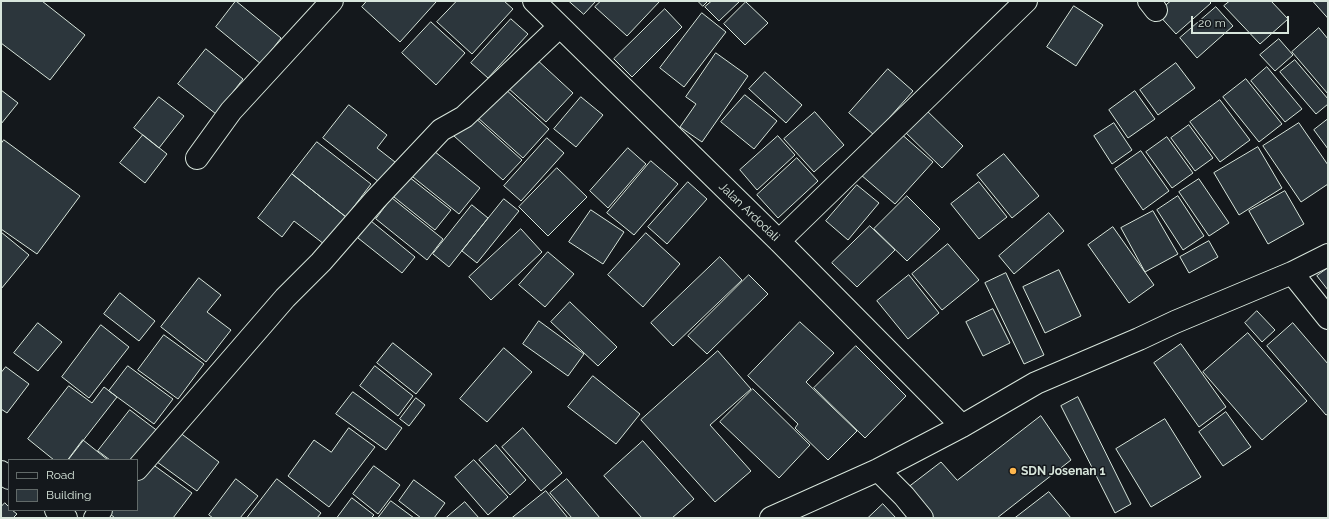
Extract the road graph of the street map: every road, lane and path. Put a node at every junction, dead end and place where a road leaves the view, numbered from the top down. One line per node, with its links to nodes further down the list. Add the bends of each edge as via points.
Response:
1 (332, 1): 5 (street, via 231,111)
2 (534, 1): 4 (street, Jalan Ardodali)
3 (1026, 1): 6 (street)
4 (559, 27): 6 (street, Jalan Ardodali); 11 (street, via 464,117 441,130 375,200 322,262 285,298)
5 (197, 158)
6 (778, 241): 10 (street, Jalan Ardodali)
7 (1328, 255): 8 (street)
8 (1292, 273): 9 (street); 10 (street, via 1036,382)
9 (1328, 318)
10 (962, 426): 12 (street)
11 (138, 468)
12 (878, 470): 15 (street); 16 (street)
13 (57, 511): 14 (street)
14 (66, 518)
15 (770, 518)
16 (922, 518)

